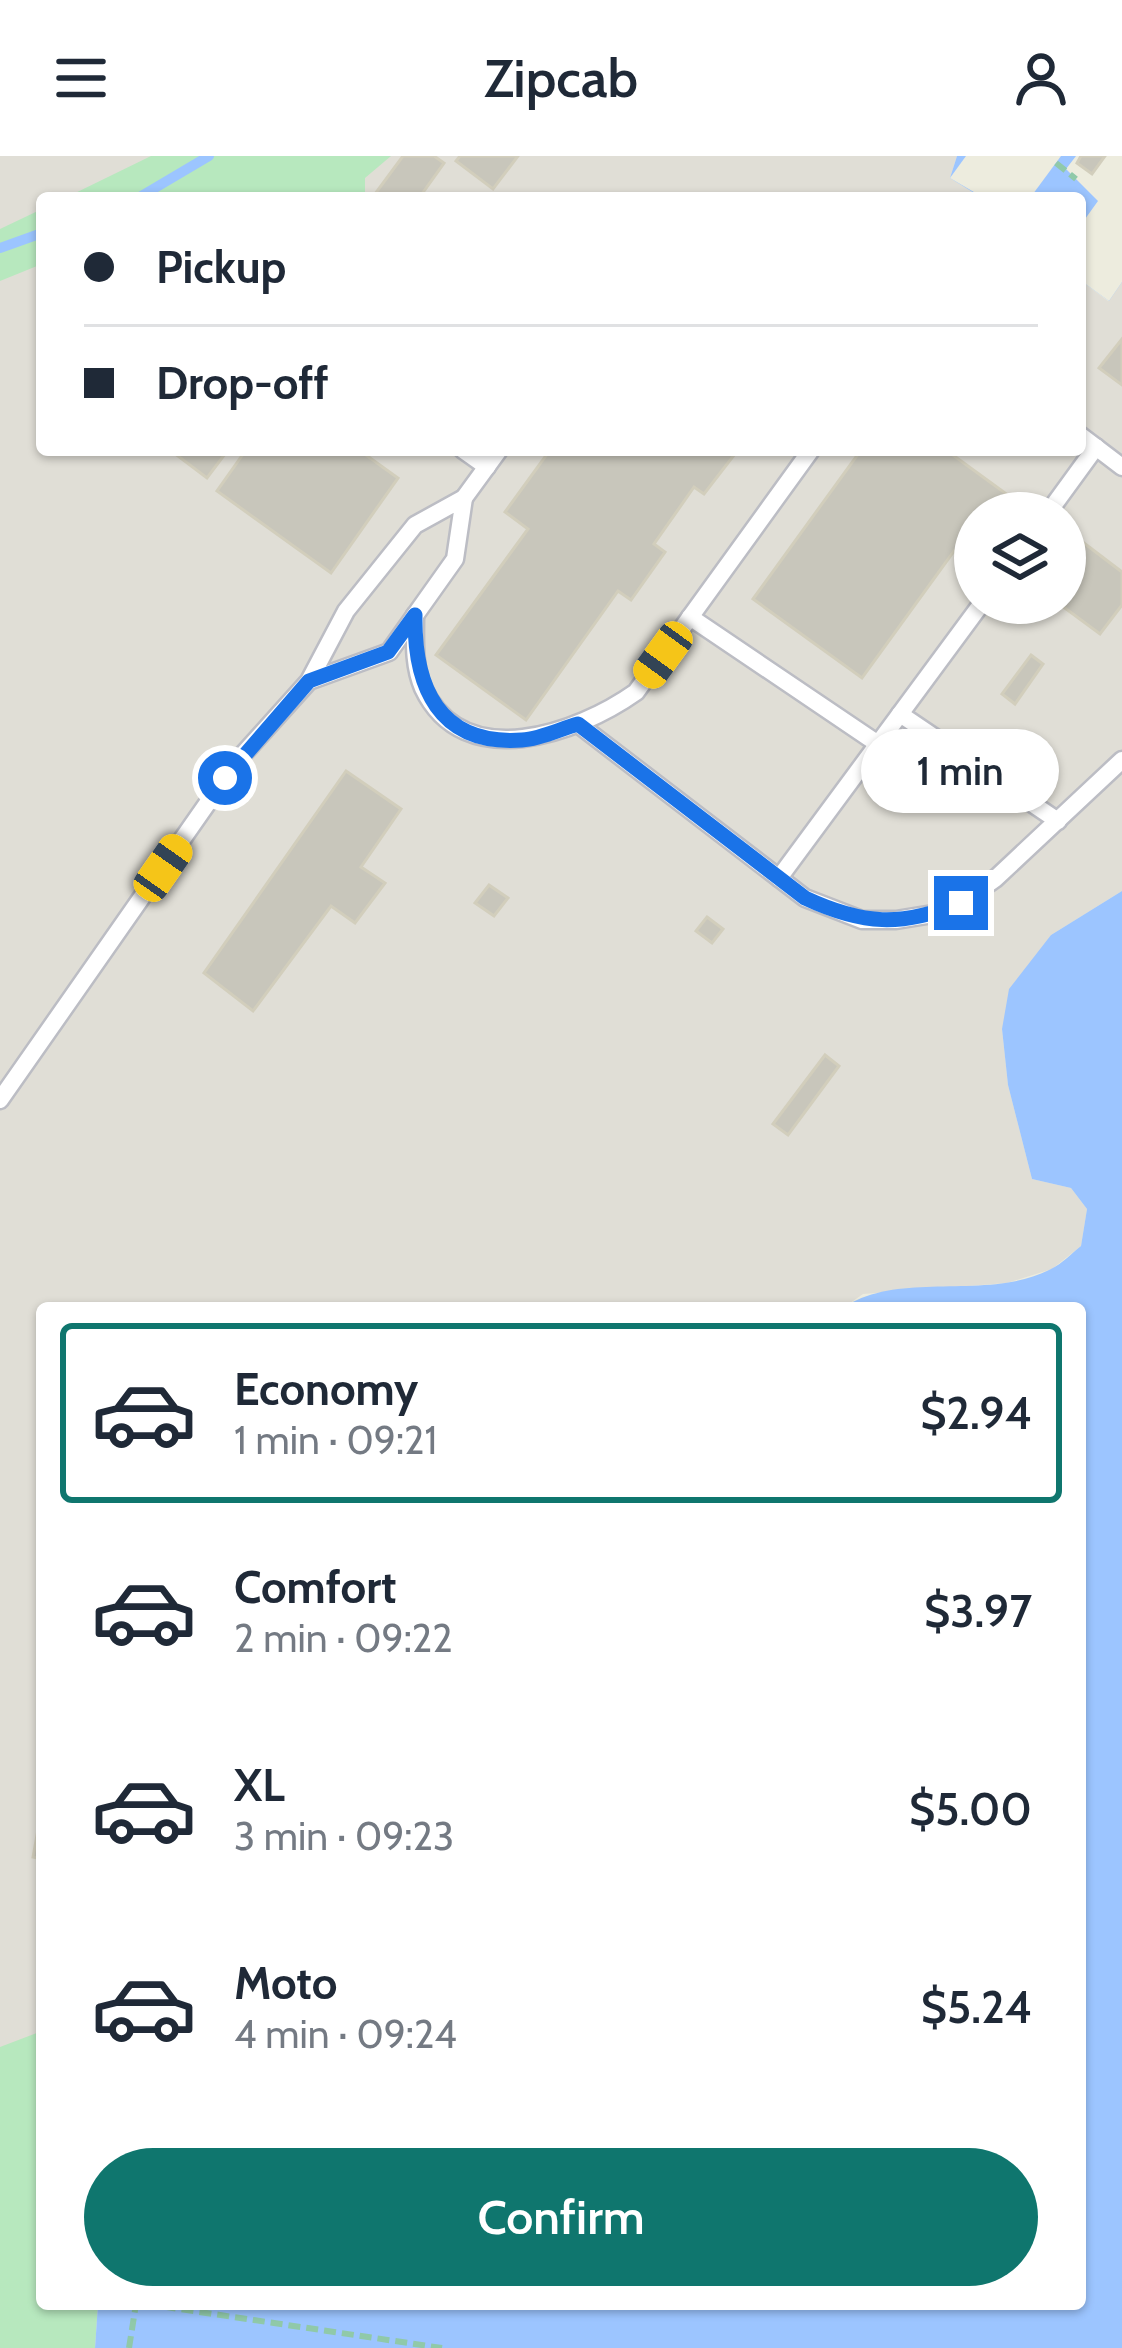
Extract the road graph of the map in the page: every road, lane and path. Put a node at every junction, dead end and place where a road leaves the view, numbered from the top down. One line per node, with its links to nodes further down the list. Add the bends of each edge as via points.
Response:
1 (1056, 163): 2 (path)
2 (1076, 179)
3 (1086, 440): 4 (lane)
4 (1096, 447): 9 (lane); 10 (lane)
5 (472, 456): 8 (lane)
6 (494, 456): 8 (lane)
7 (807, 456): 13 (lane)
8 (487, 466): 11 (lane)
9 (1122, 466)
10 (1063, 492)
11 (464, 498): 12 (lane, via 455,559); 15 (lane, via 415,524 346,610)
12 (415, 615): 15 (lane, via 388,652); 17 (lane, via 424,689 462,729 526,740)
13 (691, 617): 17 (lane, via 636,692); 18 (lane)
14 (966, 624): 16 (lane)
15 (309, 681): 22 (lane, via 237,761)
16 (900, 714): 18 (lane); 20 (lane)
17 (578, 724): 21 (lane)
18 (878, 745): 21 (lane)
19 (1122, 760): 20 (lane)
20 (1058, 820): 21 (lane, via 995,879 934,914 862,920 805,898)
21 (779, 878)
22 (0, 1100)
23 (135, 2310): 25 (path)
24 (186, 2310): 26 (path)
25 (129, 2348)
26 (442, 2348)

